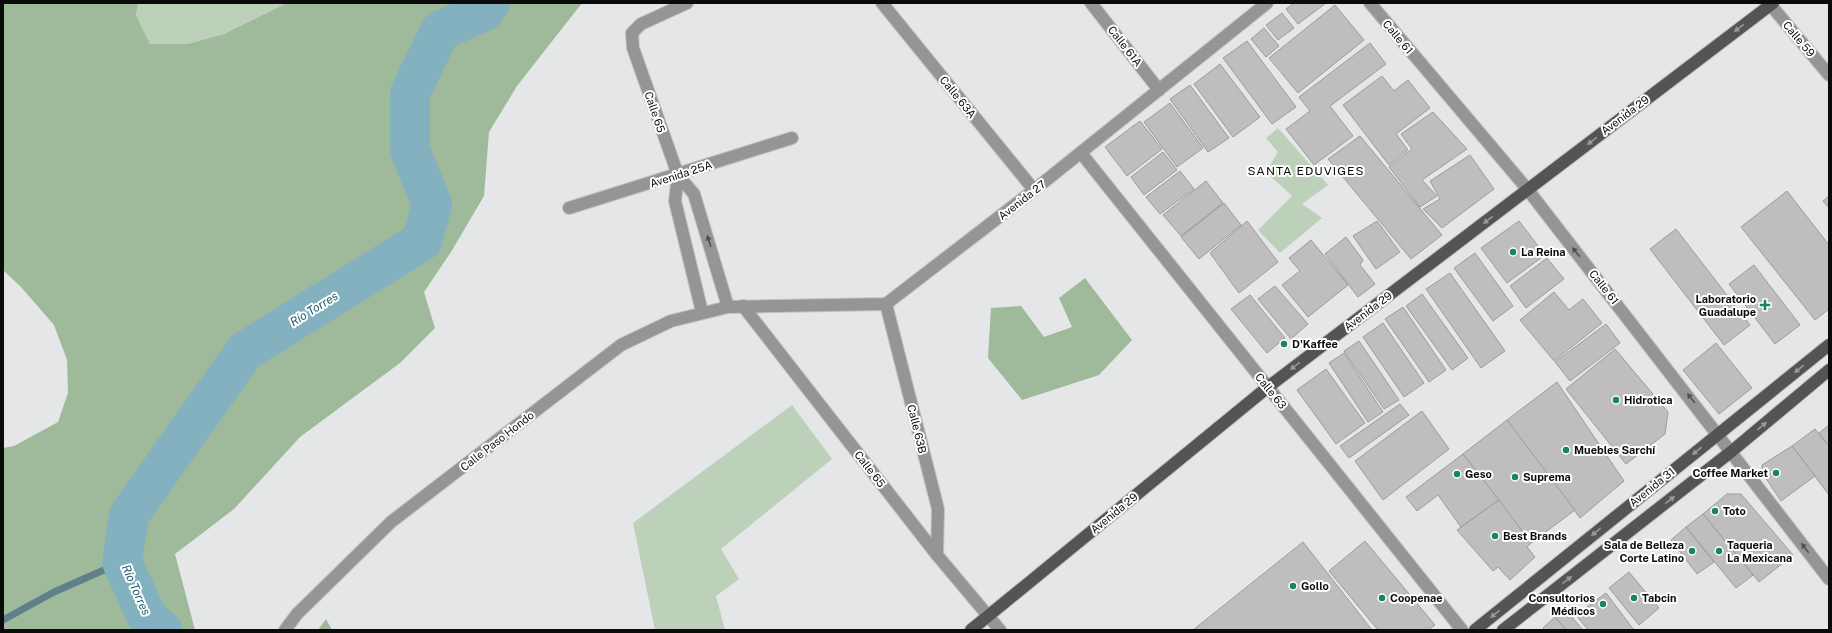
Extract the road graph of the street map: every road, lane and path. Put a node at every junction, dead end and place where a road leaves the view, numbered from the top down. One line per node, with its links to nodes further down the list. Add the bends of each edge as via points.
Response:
1 (687, 3): 11 (street, Calle 65, via 641,24 632,32 633,48)
2 (882, 3): 12 (street, Calle 63A)
3 (1091, 3): 8 (street, Calle 61A)
4 (1267, 3): 8 (street, Avenida 27)
5 (1370, 3): 13 (street, Calle 61)
6 (1771, 4): 7 (street, Calle 59); 13 (main road, Avenida 29, one-way to 13)
7 (1829, 75)
8 (1158, 90): 10 (street, Avenida 27)
9 (792, 138): 11 (street, Avenida 25A)
10 (1081, 152): 12 (street, Avenida 27); 21 (street, Calle 63)
11 (678, 175): 14 (street, Avenida 25A); 17 (street, Calle 65, one-way to 11, via 694,194); 18 (street, Calle 65, via 676,201)
12 (1034, 190): 15 (street, Avenida 27)
13 (1528, 190): 21 (main road, Avenida 29, one-way to 21); 22 (street, Calle 61, one-way to 13)
14 (569, 208)
15 (886, 304): 16 (street); 24 (street, Calle 63B, via 938,509)
16 (743, 306): 17 (street, Calle Paso Hondo); 24 (street, Calle 65)
17 (728, 307): 18 (street, Calle Paso Hondo)
18 (702, 312): 27 (street, Calle Paso Hondo, via 670,321 609,355 391,522 297,614)
19 (1829, 345): 22 (main road, Avenida 31, one-way to 22)
20 (1829, 370): 23 (main road, Avenida 31, one-way to 20)
21 (1268, 387): 26 (main road, Avenida 29); 30 (street, Calle 63)
22 (1718, 433): 23 (street, Calle 61); 31 (main road, Avenida 31, one-way to 31)
23 (1732, 451): 25 (street, Calle 61, one-way to 23); 32 (main road, Avenida 31, one-way to 23)
24 (937, 555): 26 (street, Calle 65)
25 (1829, 578)
26 (988, 616): 28 (main road, Avenida 29); 29 (street, Calle 65)
27 (285, 630)
28 (971, 630)
29 (1000, 630)
30 (1462, 630)
31 (1475, 630)
32 (1503, 630)

